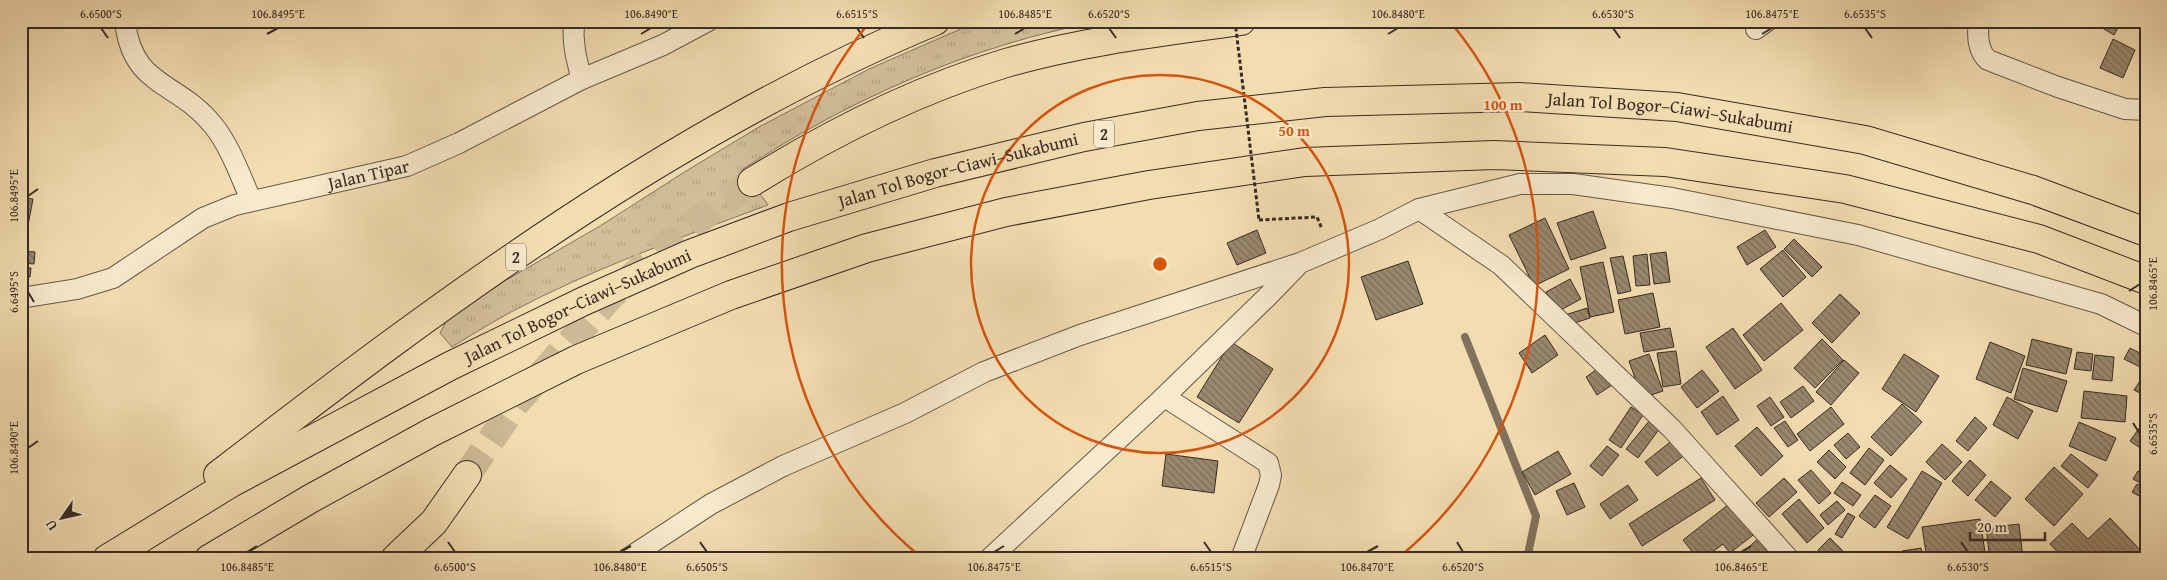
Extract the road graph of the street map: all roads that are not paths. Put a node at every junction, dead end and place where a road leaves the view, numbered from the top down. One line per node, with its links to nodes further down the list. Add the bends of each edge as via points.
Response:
1 (125, 21): 10 (street, via 126,35 136,62 144,72 186,100 212,124 223,139)
2 (574, 21): 7 (street, via 574,53)
3 (708, 21): 7 (street, Jalan Tipar, via 663,45)
4 (935, 21): 19 (highway, 2, via 805,80 596,203 424,320)
5 (1241, 21): 9 (highway, via 1132,36 1055,51 944,84 861,121)
6 (1979, 21): 8 (street, via 1980,46 1988,60 2125,109)
7 (582, 80): 10 (street, Jalan Tipar, via 407,166)
8 (2146, 110)
9 (752, 182)
10 (251, 200): 15 (street, Jalan Tipar, via 203,218 112,278 77,289)
11 (1419, 209): 13 (street); 16 (street, via 1490,190 1546,182 1672,198 1858,235 2101,304); 26 (street, via 1508,272 1672,429)
12 (2146, 232): 19 (highway, Jalan Tol Bogor–Ciawi–Sukabumi / 2, via 2032,190 1865,140 1677,107 1510,97 1325,102 1198,116 1084,138 935,173 789,217 690,254 450,366 231,483)
13 (1300, 263): 17 (street); 23 (street, via 1080,335 984,372 905,412 783,466 711,504)
14 (2146, 280): 21 (highway, via 2038,239 1845,189 1665,162 1494,155 1315,162 1149,184 1006,212 867,248 730,295 576,360 440,428)
15 (21, 298)
16 (2146, 326)
17 (1163, 398): 24 (street); 25 (street, via 1268,463 1269,485)
18 (467, 475): 22 (highway, via 434,522)
19 (130, 543): 20 (highway, 2)
20 (107, 559)
21 (209, 559)
22 (395, 559)
23 (627, 559)
24 (989, 559)
25 (1241, 559)
26 (1789, 559)

